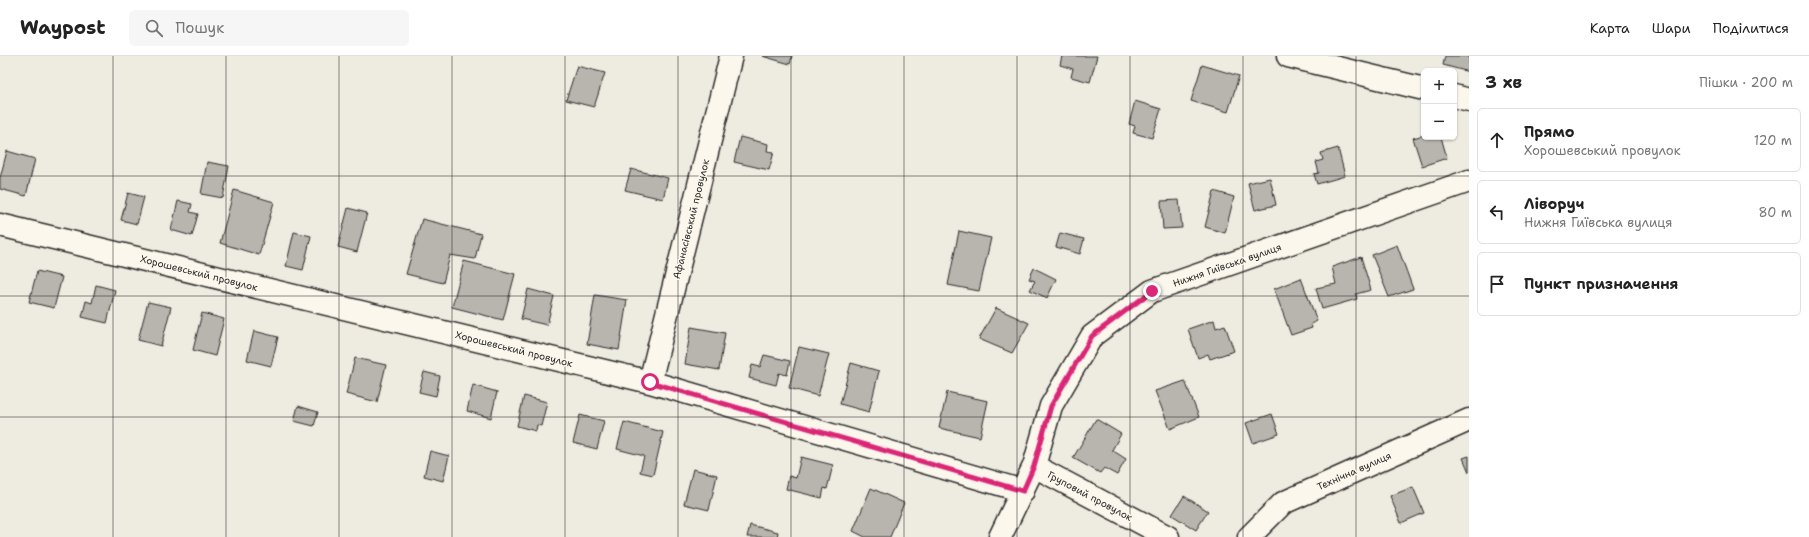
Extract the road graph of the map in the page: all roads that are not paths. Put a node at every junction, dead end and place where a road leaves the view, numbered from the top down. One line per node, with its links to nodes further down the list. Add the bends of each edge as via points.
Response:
1 (731, 56): 8 (street, Афанасівський провулок)
2 (1288, 56): 3 (street)
3 (1421, 88)
4 (1457, 97): 5 (street)
5 (1469, 100)
6 (1469, 181): 10 (street, Нижня Гиївська вулиця, via 1152,291 1092,336 1051,406)
7 (0, 225): 8 (street, Хорошевський провулок)
8 (650, 382): 11 (street, Хорошевський провулок)
9 (1469, 420): 14 (street, Технічна вулиця, via 1284,503)
10 (1034, 466): 11 (street, Нижня Гиївська вулиця); 13 (street, Груповий провулок)
11 (1023, 491): 12 (street, Нижня Гиївська вулиця)
12 (1000, 537)
13 (1168, 537)
14 (1249, 537)

